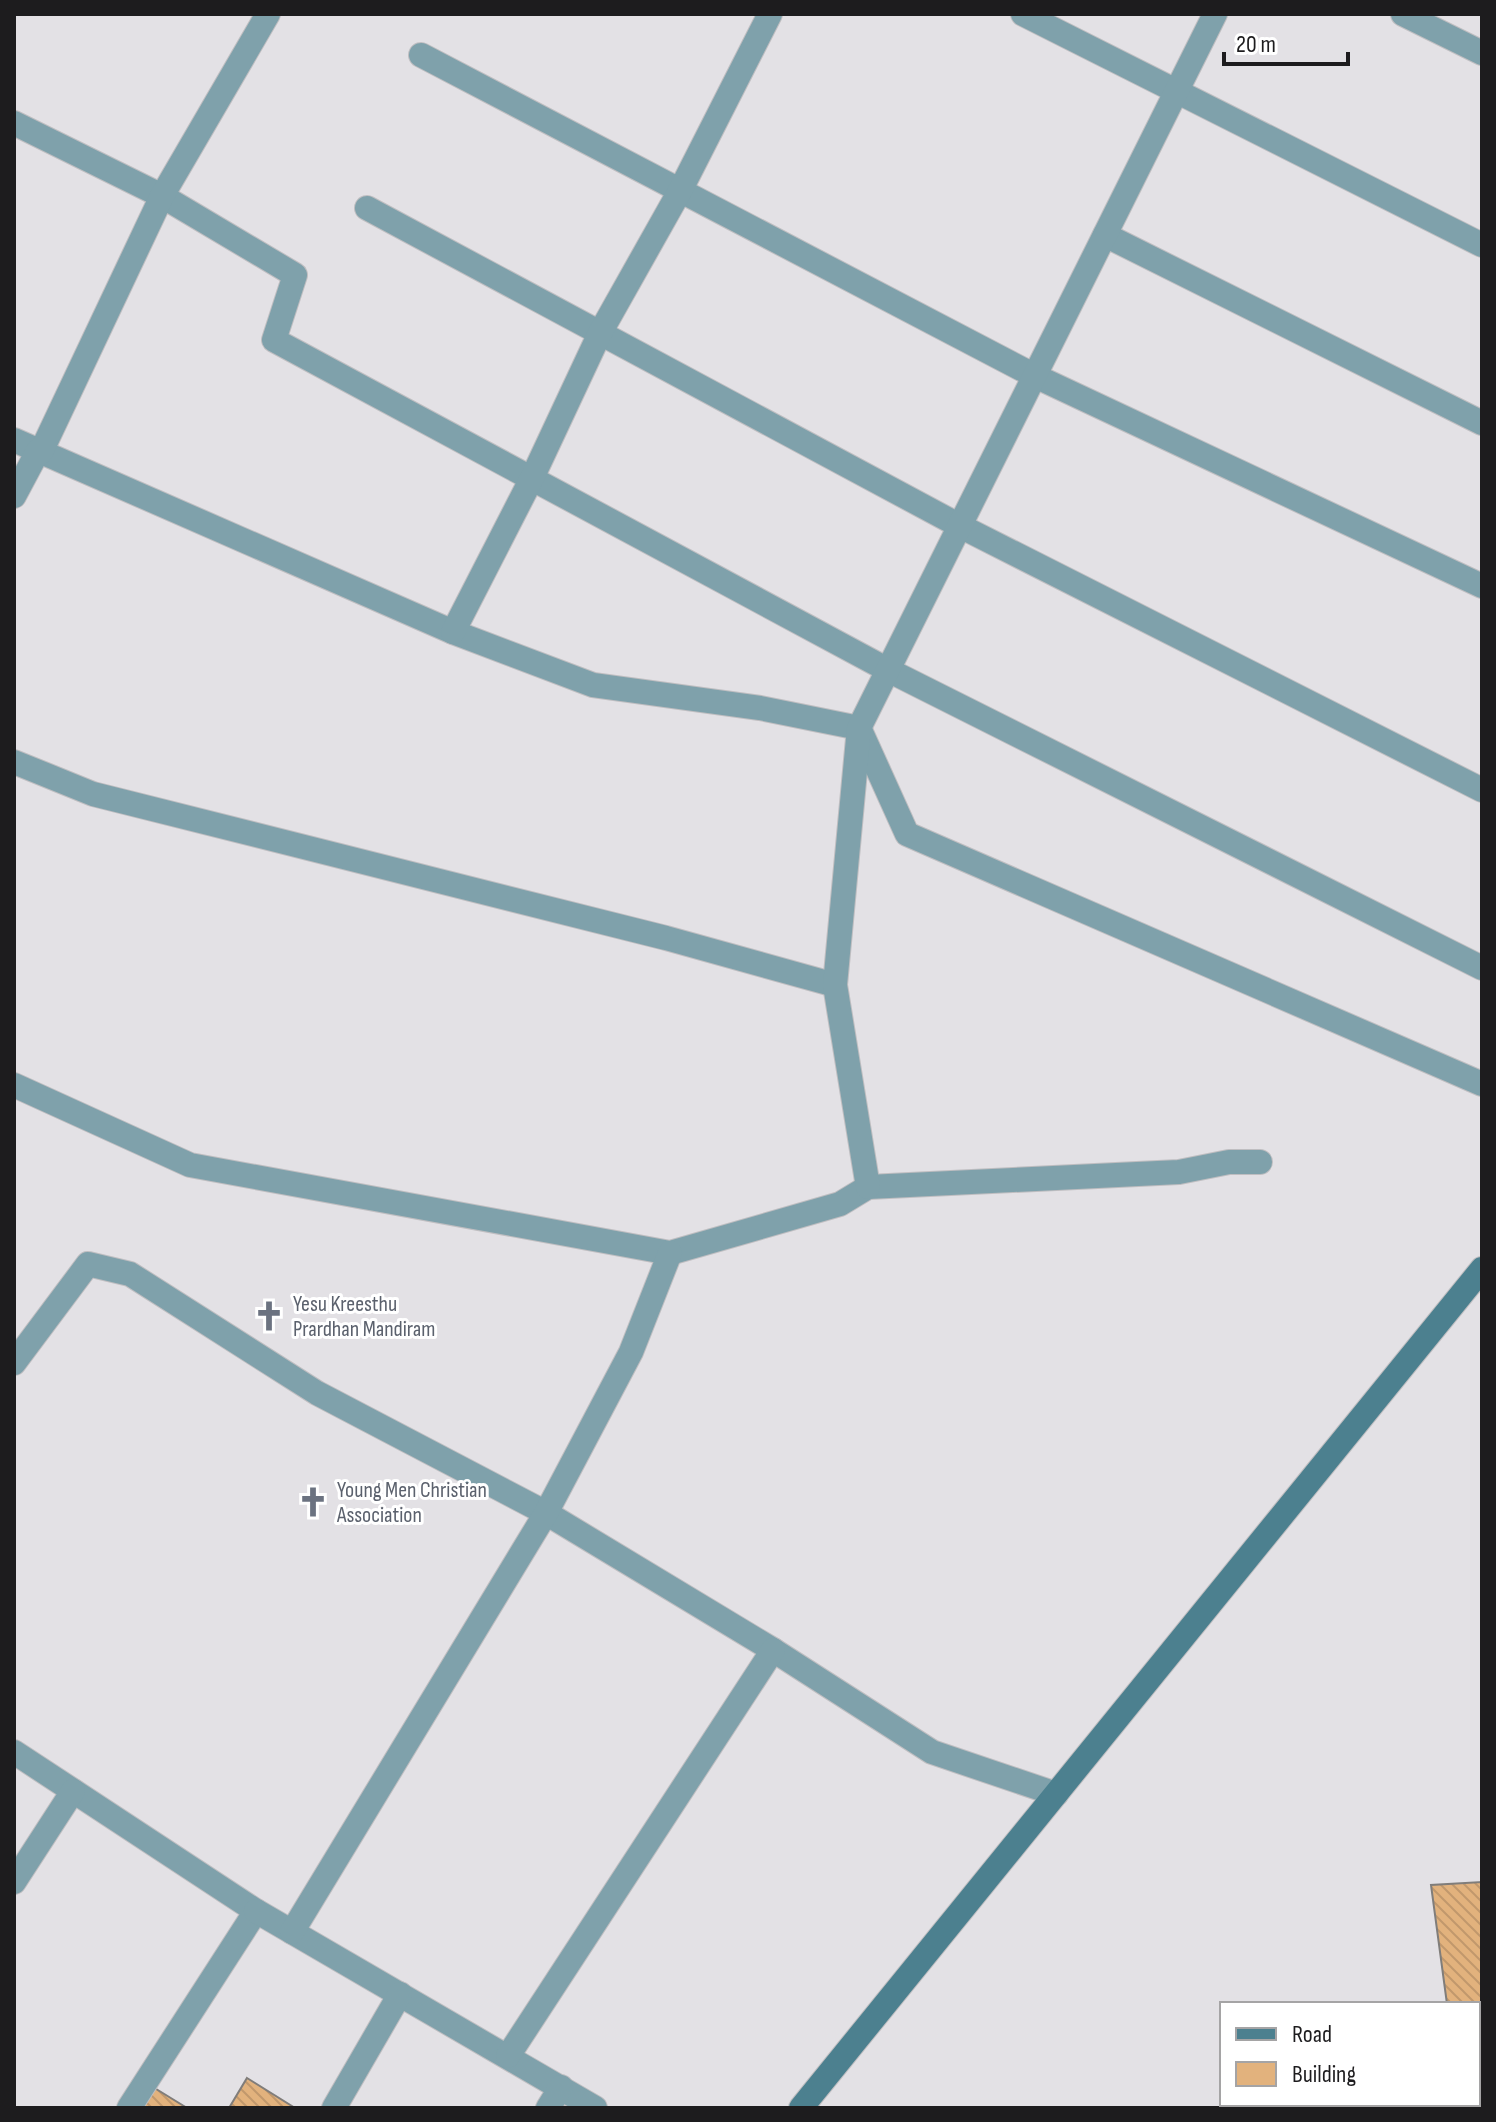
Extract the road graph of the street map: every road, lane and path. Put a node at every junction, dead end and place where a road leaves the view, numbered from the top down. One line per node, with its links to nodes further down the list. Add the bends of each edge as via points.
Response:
1 (268, 14): 12 (street)
2 (770, 14): 11 (street)
3 (1023, 14): 9 (street)
4 (1215, 14): 9 (street)
5 (1403, 14): 6 (street)
6 (1434, 21): 7 (street)
7 (1482, 53)
8 (421, 55): 11 (street)
9 (1176, 92): 14 (street); 15 (street)
10 (14, 123): 12 (street)
11 (677, 190): 16 (street); 17 (street)
12 (162, 196): 20 (street); 21 (street, via 295,275 274,340)
13 (367, 208): 16 (street)
14 (1105, 235): 17 (street); 18 (street)
15 (1482, 245)
16 (600, 333): 21 (street); 23 (street)
17 (1035, 376): 23 (street); 24 (street)
18 (1482, 423)
19 (14, 440): 20 (street)
20 (38, 451): 22 (street); 25 (street)
21 (529, 477): 25 (street); 26 (street)
22 (14, 496)
23 (960, 526): 26 (street); 29 (street)
24 (1482, 586)
25 (453, 632): 27 (street, via 593,685)
26 (888, 670): 27 (street); 30 (street)
27 (859, 728): 31 (street); 32 (street, via 907,834)
28 (14, 762): 31 (street, via 93,794)
29 (1482, 790)
30 (1482, 968)
31 (835, 985): 35 (street)
32 (1482, 1084)
33 (14, 1085): 36 (street, via 190,1165)
34 (1260, 1162): 35 (street, via 1179,1172)
35 (868, 1187): 36 (street, via 840,1204)
36 (670, 1253): 39 (street, via 631,1352)
37 (1482, 1269): 43 (street)
38 (14, 1363): 39 (street, via 88,1264 130,1274 317,1393)
39 (546, 1513): 40 (street); 46 (street)
40 (773, 1650): 43 (street, via 932,1752); 48 (street)
41 (14, 1752): 42 (street)
42 (73, 1791): 44 (street); 45 (street)
43 (1056, 1794): 54 (street)
44 (14, 1882)
45 (256, 1911): 46 (street); 50 (street)
46 (292, 1932): 47 (street)
47 (400, 1994): 48 (street); 51 (street)
48 (508, 2056): 49 (street)
49 (561, 2087): 52 (street); 53 (street)
50 (129, 2108)
51 (334, 2108)
52 (548, 2108)
53 (595, 2108)
54 (801, 2108)

